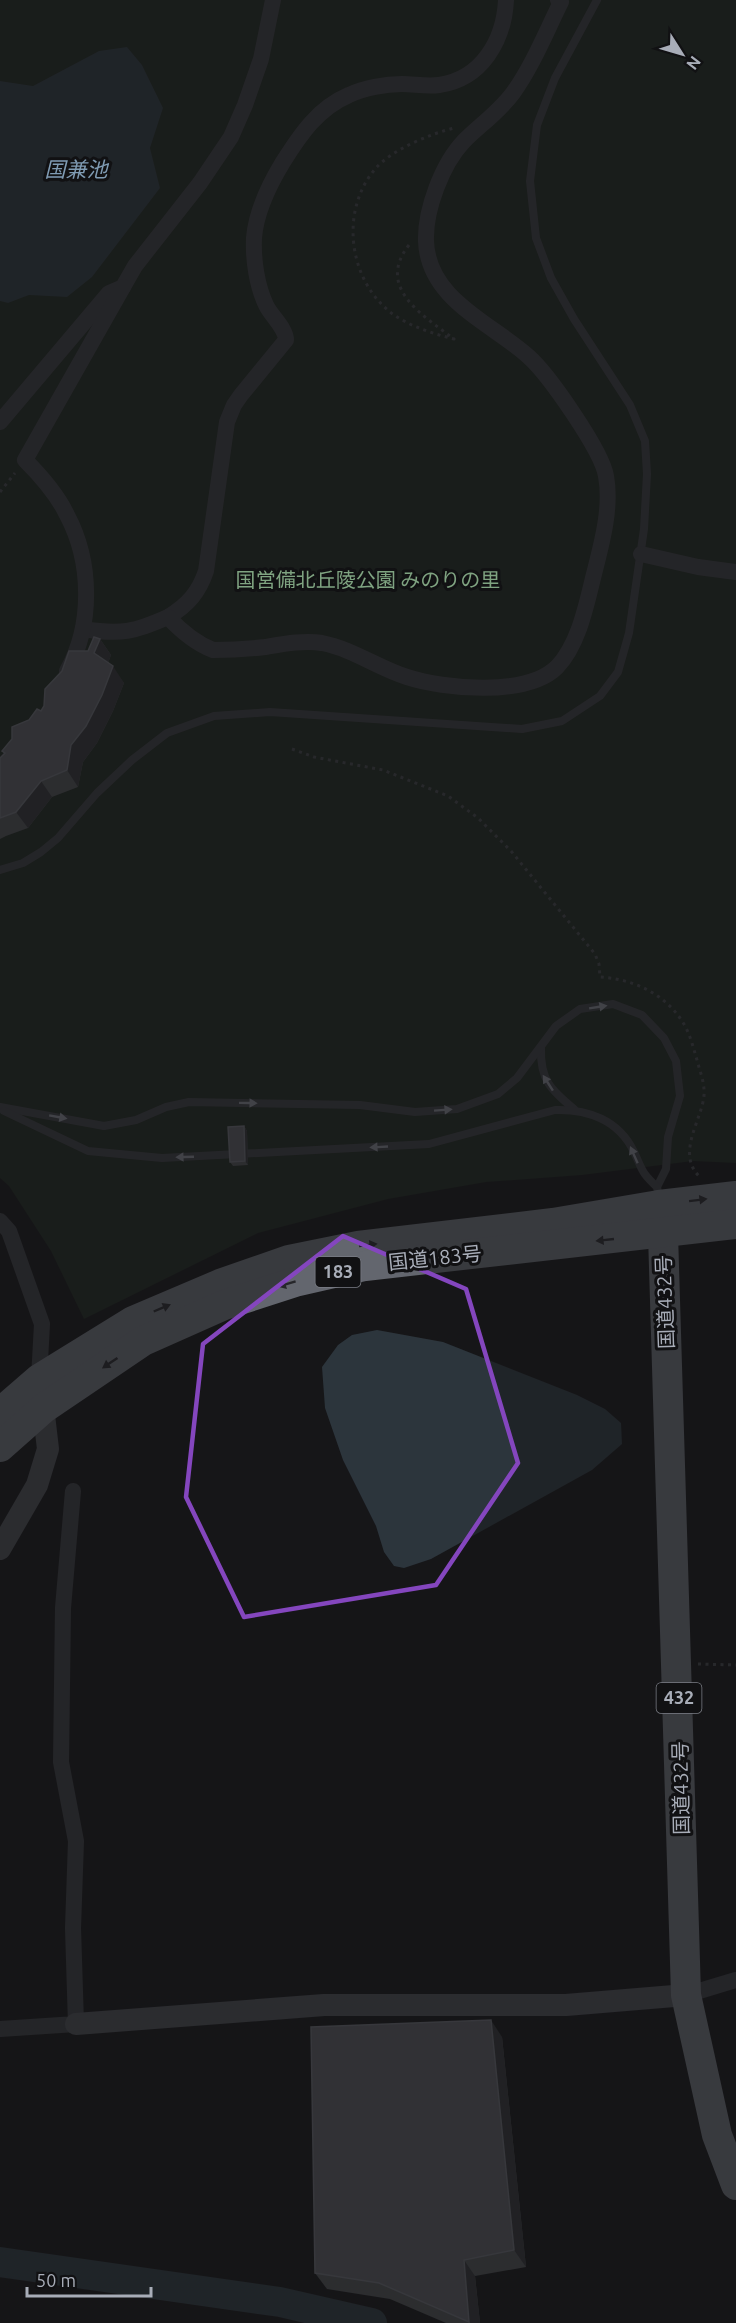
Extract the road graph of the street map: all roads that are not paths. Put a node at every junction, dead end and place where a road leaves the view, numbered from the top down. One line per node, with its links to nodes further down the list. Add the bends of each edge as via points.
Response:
1 (273, 0): 5 (street, via 261,60 231,137)
2 (506, 0): 9 (street, via 500,36 479,67 447,83 383,86 351,93 336,101 313,119 274,178 255,229 255,261 261,292 286,340 234,405 225,435 207,571 192,598)
3 (558, 0): 9 (street, via 561,2 519,84 500,109 462,143 444,169 427,234 430,265 441,284 464,309 527,355 546,374 604,465 608,489 604,528 584,611 566,655 545,677 526,683 486,688 430,683 405,677 319,642 213,650 202,646)
4 (597, 0): 7 (lane, via 555,78 537,125 530,181 536,237 550,278 630,405 645,441)
5 (123, 287): 6 (street, via 110,293); 10 (street, via 25,459 68,515 78,542 86,586)
6 (0, 422)
7 (641, 554): 8 (street); 12 (lane, via 629,633 618,672 600,696 562,721 522,729 270,712 214,716 167,733 114,776 41,852)
8 (736, 572)
9 (168, 617): 10 (street, via 122,633)
10 (83, 629): 11 (street, via 71,664)
11 (58, 686)
12 (0, 870)
13 (541, 1047): 14 (lane, one-way to 13, via 104,1126 189,1102 360,1105 415,1112 457,1109 498,1094 517,1078); 15 (lane, one-way to 13, via 544,1078); 16 (lane, one-way to 16, via 556,1026 580,1009 613,1004 642,1016 664,1038 676,1061 680,1096)
14 (0, 1108): 15 (lane, one-way to 14, via 555,1110 429,1144 162,1158 88,1151)
15 (574, 1109): 16 (lane, one-way to 15, via 641,1172 626,1139 606,1119)
16 (658, 1196): 17 (highway, 国道183号 / 183, one-way to 17); 20 (highway, 国道432号 / 432); 21 (highway, 国道183号 / 183, one-way to 16, via 133,1320 289,1260 358,1246 553,1223)
17 (736, 1196)
18 (0, 1221): 21 (street, via 9,1232 42,1324)
19 (736, 1224): 20 (highway, 国道183号 / 183)
20 (663, 1234): 22 (highway, 国道183号 / 183, one-way to 22, via 365,1266 295,1282 224,1305 143,1341); 28 (highway, 国道432号 / 432)
21 (39, 1378): 22 (street); 23 (highway, 国道183号 / 183)
22 (44, 1408): 24 (highway, 国道183号 / 183); 26 (street, via 48,1449 37,1485)
23 (0, 1413)
24 (0, 1447)
25 (73, 1491): 29 (street, via 63,1608 62,1762 76,1841)
26 (0, 1549)
27 (736, 1980): 28 (street)
28 (686, 1995): 29 (street, via 566,2005 324,2005); 31 (highway, 国道432号 / 432, via 717,2134)
29 (76, 2024): 30 (street)
30 (0, 2029)
31 (736, 2185)

